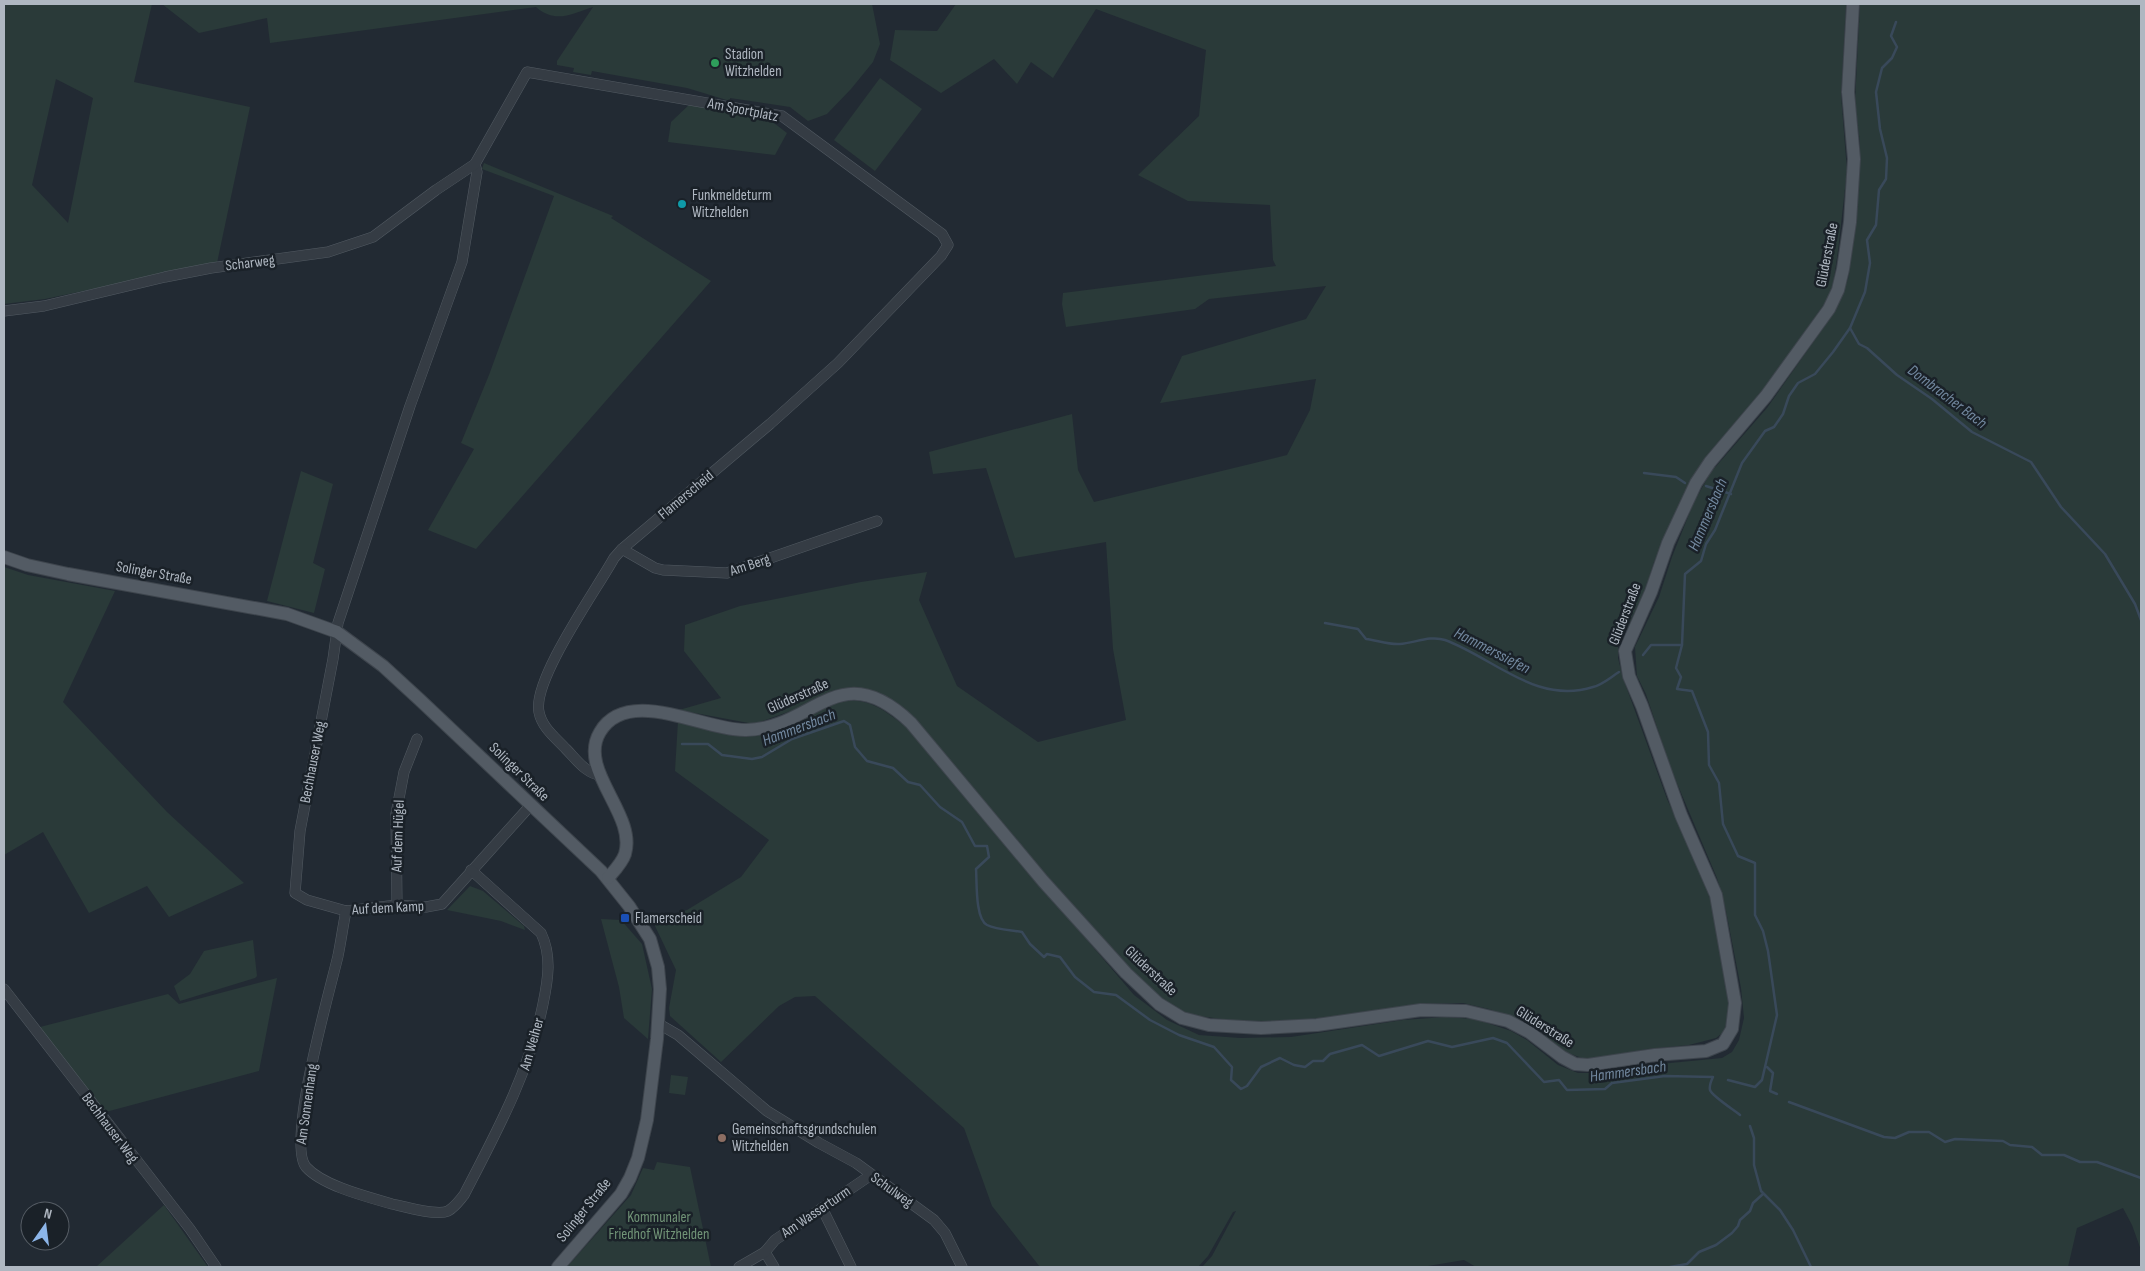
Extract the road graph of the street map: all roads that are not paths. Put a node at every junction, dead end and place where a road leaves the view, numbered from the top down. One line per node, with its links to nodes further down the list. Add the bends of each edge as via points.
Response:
1 (1852, 4): 11 (main road, Glüderstraße, via 1848,92 1854,160 1850,222 1838,290 1766,396 1696,483 1625,651 1629,676 1681,814 1709,876 1719,909 1735,1003 1732,1029 1718,1047 1588,1066 1562,1057 1508,1021 1466,1011 1421,1010 1317,1025 1261,1028 1209,1025 1182,1018 1159,1004 1126,973 911,723 889,705 861,694 836,696 775,725 752,730 731,729 662,712 626,713 605,725 597,739 595,754)
2 (528, 72): 3 (street, Scharweg); 4 (street, Am Sportplatz, via 782,116 942,234)
3 (475, 164): 5 (street, Scharweg, via 373,237 352,245 289,259 211,268 44,306); 9 (street, Scharweg, via 477,172 462,262 410,406 338,623)
4 (948, 245): 7 (street, Flamerscheid, via 942,256 838,363)
5 (4, 311)
6 (878, 521): 7 (street, Am Berg, via 720,574 655,568)
7 (622, 549): 11 (street, Flamerscheid, via 586,603 552,665 538,704 542,722 548,731 591,774)
8 (4, 557): 9 (main road, Solinger Straße, via 68,574 287,614)
9 (338, 632): 12 (main road, Solinger Straße, via 383,666); 15 (street, Bechhauser Weg, via 300,831)
10 (417, 739): 16 (street, Auf dem Hügel, via 403,778 396,814)
11 (602, 776): 14 (main road, Glüderstraße, via 624,828 626,844 624,855)
12 (530, 806): 13 (street, Auf dem Kamp); 14 (main road, Solinger Straße)
13 (470, 870): 16 (street, Auf dem Kamp, via 442,904); 22 (street, Am Weiher, via 541,933 549,957 548,983 536,1038 504,1119 456,1206 446,1212)
14 (608, 878): 19 (main road, Solinger Straße, via 635,913 655,953 660,989)
15 (295, 892): 17 (street, Auf dem Kamp, via 307,900)
16 (397, 906): 17 (street, Auf dem Kamp)
17 (346, 911): 22 (street, Am Sonnenhang, via 304,1104 301,1159 317,1176 337,1185 371,1198)
18 (4, 989): 24 (street, Bechhauser Weg)
19 (659, 1024): 20 (street, Schulweg, via 678,1035 767,1111 856,1163); 25 (main road, Solinger Straße, via 647,1120 630,1178 621,1194)
20 (870, 1175): 21 (street, Am Wasserturm); 29 (street, Schulweg, via 934,1220 945,1233)
21 (822, 1208): 23 (street, Am Wasserturm, via 775,1240); 28 (street)
22 (429, 1212)
23 (765, 1252): 26 (street, Am Wasserturm); 27 (street)
24 (216, 1267)
25 (558, 1267)
26 (739, 1267)
27 (774, 1267)
28 (851, 1267)
29 (962, 1267)

